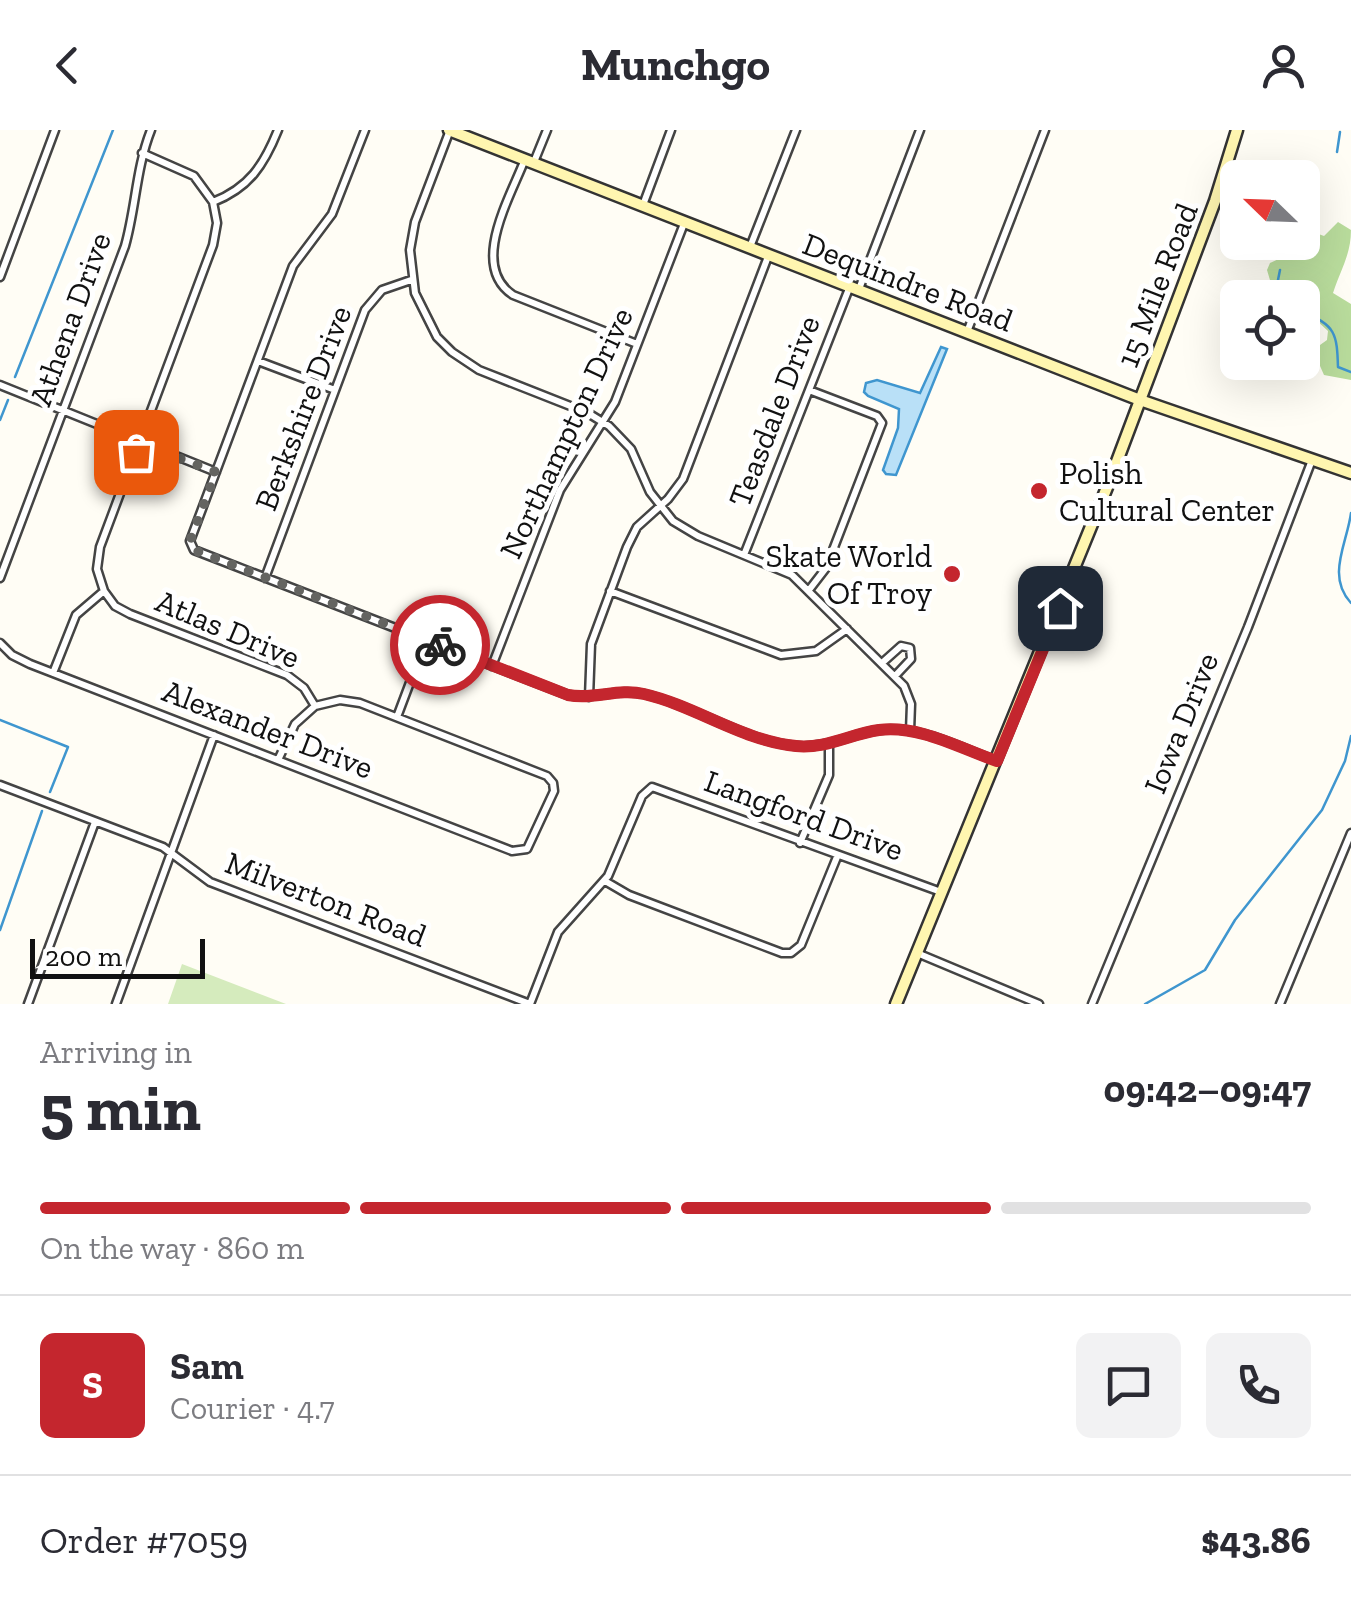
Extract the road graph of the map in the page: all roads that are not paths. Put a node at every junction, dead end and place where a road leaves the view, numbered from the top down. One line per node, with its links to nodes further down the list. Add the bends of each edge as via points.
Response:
1 (55, 130): 19 (street)
2 (150, 130): 12 (street, Athena Drive)
3 (278, 130): 14 (street, via 251,180)
4 (364, 130): 24 (street, via 328,222 293,266)
5 (450, 130): 13 (main road, Dequindre Road); 20 (street, via 415,222)
6 (547, 130): 13 (street)
7 (671, 130): 15 (street)
8 (796, 130): 17 (street)
9 (920, 130): 21 (street, Teasdale Drive)
10 (1045, 130): 22 (street)
11 (1237, 130): 28 (main road, 15 Mile Road)
12 (142, 153): 14 (street, via 194,176); 29 (street, Athena Drive, via 125,246)
13 (530, 161): 15 (main road, Dequindre Road); 23 (street, via 494,244 497,280 513,295)
14 (213, 202): 31 (street, via 213,245)
15 (643, 205): 16 (main road, Dequindre Road)
16 (685, 221): 17 (main road, Dequindre Road); 23 (street, Northampton Drive)
17 (750, 247): 18 (main road, Dequindre Road)
18 (768, 254): 21 (main road, Dequindre Road); 35 (street, via 683,479)
19 (0, 277)
20 (412, 280): 26 (street, Berkshire Drive, via 388,286 372,300); 30 (street, via 428,323 452,352)
21 (854, 288): 22 (main road, Dequindre Road); 27 (street, Teasdale Drive)
22 (967, 332): 28 (main road, Dequindre Road)
23 (638, 344): 30 (street, Northampton Drive)
24 (258, 361): 26 (street); 33 (street)
25 (0, 385): 29 (street)
26 (335, 390): 38 (street, Berkshire Drive)
27 (809, 390): 36 (street, Teasdale Drive); 39 (street, via 882,423 826,568)
28 (1140, 400): 32 (main road, Dequindre Road); 56 (main road, 15 Mile Road)
29 (63, 409): 31 (street); 37 (street, Athena Drive)
30 (603, 422): 35 (street, via 631,449); 46 (street, Northampton Drive, via 560,490)
31 (139, 443): 33 (street); 40 (street, via 98,554)
32 (1312, 460): 34 (main road, Dequindre Road); 72 (street, Iowa Drive)
33 (216, 472): 38 (street, via 190,546)
34 (1351, 473)
35 (660, 506): 36 (street, via 687,530); 41 (street, via 632,535)
36 (744, 554): 39 (street, via 787,572)
37 (0, 578)
38 (265, 578): 43 (street)
39 (809, 590): 42 (street)
40 (104, 591): 47 (street, via 76,614); 50 (street, Atlas Drive, via 130,614 287,675)
41 (610, 591): 42 (street, via 780,655 816,651); 49 (street, via 591,644)
42 (847, 629): 45 (street)
43 (426, 640): 46 (street); 51 (street)
44 (0, 643): 47 (street, Alexander Drive, via 16,658)
45 (882, 663): 48 (street); 48 (street, via 901,646 910,648 911,659)
46 (492, 666): 49 (street)
47 (53, 673): 53 (street, Alexander Drive)
48 (895, 676): 52 (street, via 911,704)
49 (588, 697): 54 (street, via 643,694 771,742)
50 (315, 706): 51 (street, Atlas Drive, via 350,700); 55 (street, via 295,724)
51 (397, 717): 61 (street, Atlas Drive, via 544,774 553,795)
52 (910, 731): 54 (street, via 878,730); 56 (street)
53 (214, 735): 55 (street, Alexander Drive); 62 (street)
54 (828, 745): 60 (street, via 830,775)
55 (278, 760): 61 (street, Alexander Drive)
56 (997, 761): 65 (main road, 15 Mile Road)
57 (0, 785): 58 (street, Milverton Road)
58 (95, 822): 62 (street, Milverton Road); 67 (street)
59 (1351, 833): 73 (street)
60 (800, 843): 63 (street, Langford Drive); 64 (street, Langford Drive, via 648,788)
61 (523, 851)
62 (171, 852): 68 (street); 69 (street, Milverton Road, via 210,882)
63 (837, 857): 64 (street, via 800,945 790,954); 65 (street, Langford Drive)
64 (605, 881): 69 (street, via 558,932)
65 (942, 893): 66 (main road, 15 Mile Road)
66 (917, 953): 70 (main road, 15 Mile Road); 71 (street)
67 (28, 1004)
68 (116, 1004)
69 (530, 1004)
70 (896, 1004)
71 (1039, 1004)
72 (1092, 1004)
73 (1280, 1004)

